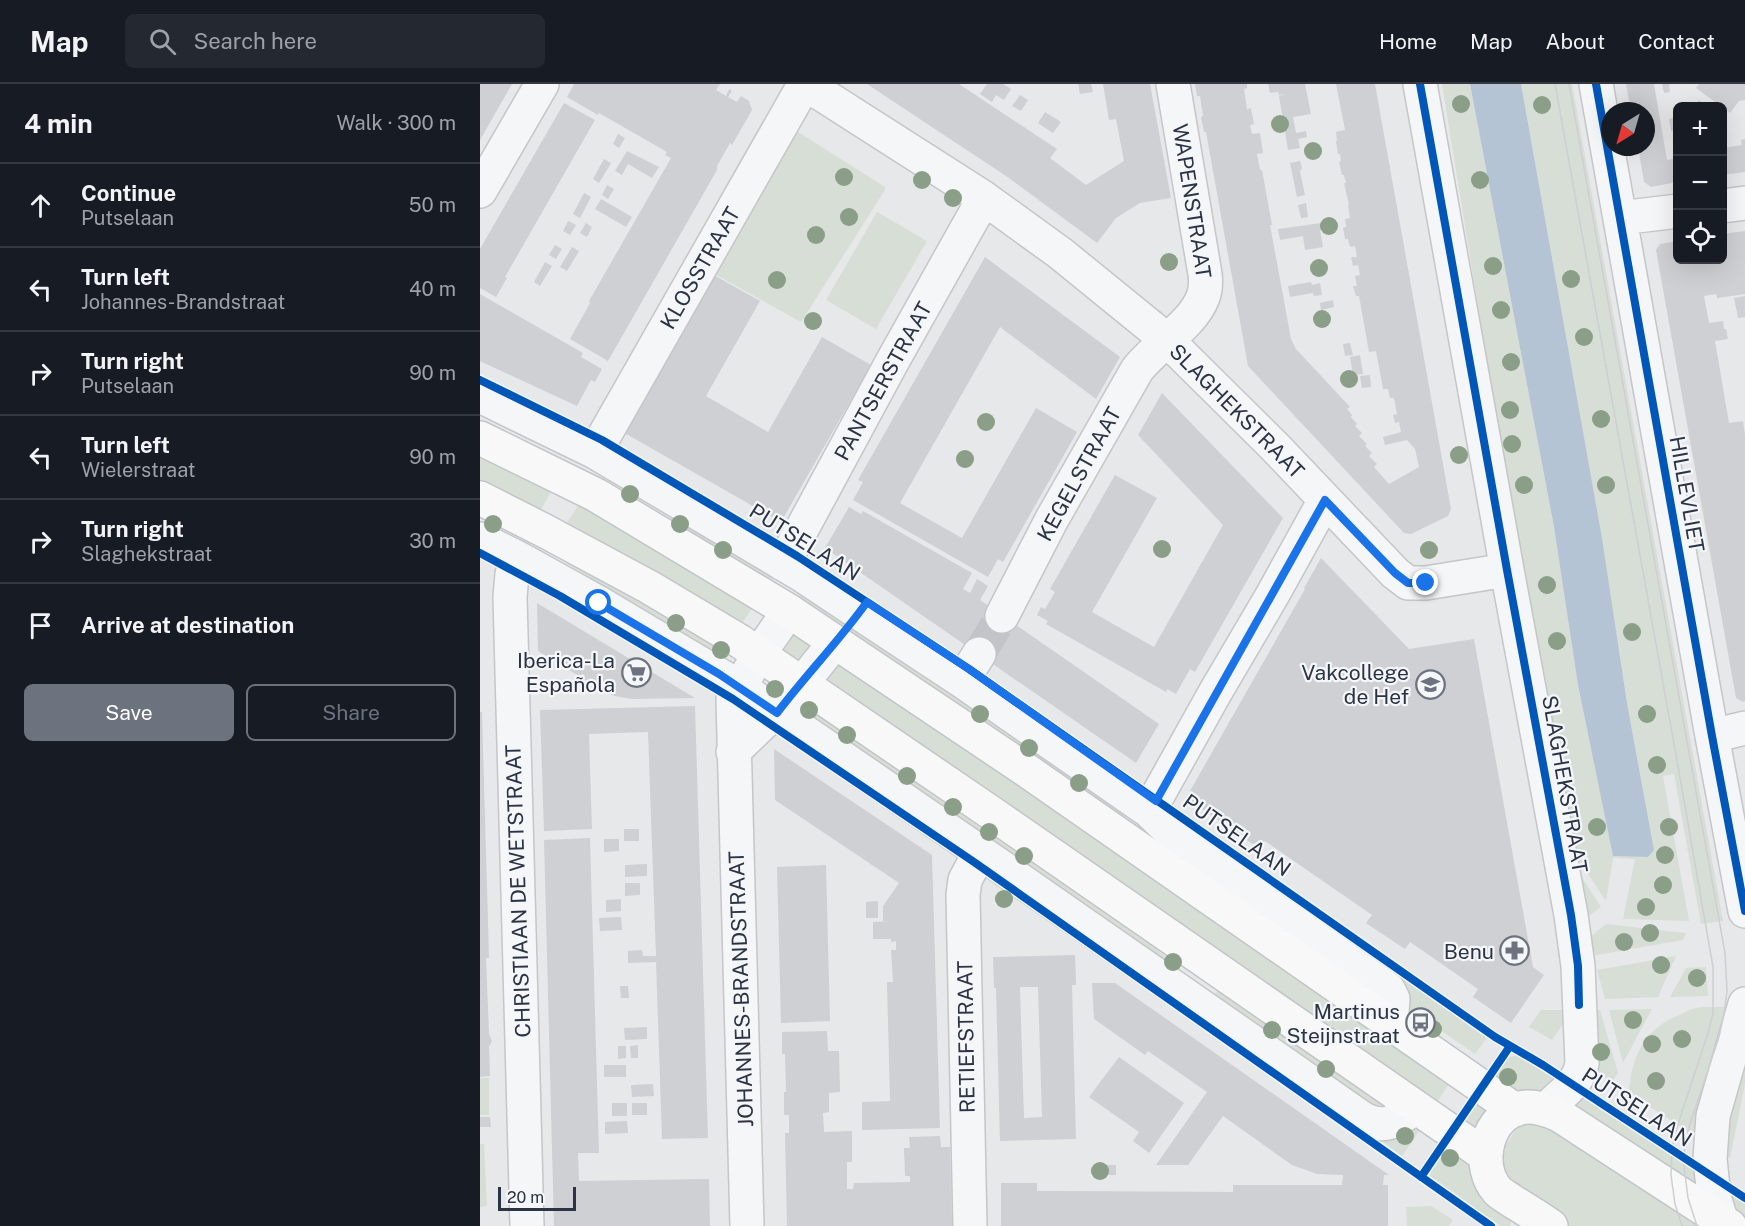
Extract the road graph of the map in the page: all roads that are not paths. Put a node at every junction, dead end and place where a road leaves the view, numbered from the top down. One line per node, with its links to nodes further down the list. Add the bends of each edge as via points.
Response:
1 (542, 84): 6 (street)
2 (803, 84): 7 (street, SLAGHEKSTRAAT); 15 (street, KLOSSTRAAT)
3 (1173, 84): 12 (street, WAPENSTRAAT, via 1206,285 1191,317)
4 (1420, 84): 21 (street)
5 (1596, 84): 11 (street, HILLEVLIET)
6 (480, 191)
7 (984, 198): 12 (street, SLAGHEKSTRAAT, via 1060,253); 20 (street, PANTSERSTRAAT)
8 (1745, 203): 9 (street)
9 (1727, 205)
10 (1673, 211): 11 (street)
11 (1620, 218): 30 (street, HILLEVLIET)
12 (1167, 340): 17 (street, SLAGHEKSTRAAT); 23 (street, KEGELSTRAAT, via 1137,370)
13 (480, 396): 15 (street, PUTSELAAN)
14 (480, 438): 22 (main road, via 596,495)
15 (598, 446): 20 (street, PUTSELAAN)
16 (480, 498): 25 (main road, via 649,587)
17 (1325, 500): 21 (street, SLAGHEKSTRAAT, via 1408,583); 32 (street)
18 (480, 539): 19 (street)
19 (518, 558): 27 (street); 42 (street, CHRISTIAAN DE WETSTRAAT, via 510,597)
20 (783, 564): 32 (street, PUTSELAAN, via 970,667)
21 (1507, 570): 38 (street, SLAGHEKSTRAAT, via 1578,966 1581,1072 1573,1086)
22 (789, 611): 24 (main road); 25 (street, JOHANNES-BRANDSTRAAT)
23 (1002, 616)
24 (835, 642): 26 (street); 36 (main road)
25 (759, 654): 26 (main road); 27 (street, JOHANNES-BRANDSTRAAT)
26 (801, 683): 28 (street); 37 (main road)
27 (738, 686): 28 (street); 31 (street, JOHANNES-BRANDSTRAAT, via 733,699)
28 (777, 713): 31 (street); 33 (street)
29 (1745, 728): 30 (street)
30 (1712, 736): 34 (street, HILLEVLIET)
31 (733, 753): 43 (street, JOHANNES-BRANDSTRAAT)
32 (1149, 811): 36 (street, PUTSELAAN, via 1186,847 1388,989 1393,999)
33 (980, 852): 37 (street, via 1362,1118 1384,1125); 44 (street, RETIEFSTRAAT, via 965,880 963,895)
34 (1745, 910)
35 (1745, 1004): 41 (street, via 1713,1116 1710,1159 1714,1197)
36 (1391, 1024): 38 (main road)
37 (1416, 1108): 39 (main road)
38 (1530, 1110): 39 (main road, via 1497,1125); 41 (main road, via 1559,1115)
39 (1485, 1155): 40 (main road, via 1497,1191)
40 (1536, 1222)
41 (1726, 1223)
42 (527, 1226)
43 (747, 1226)
44 (970, 1226)

